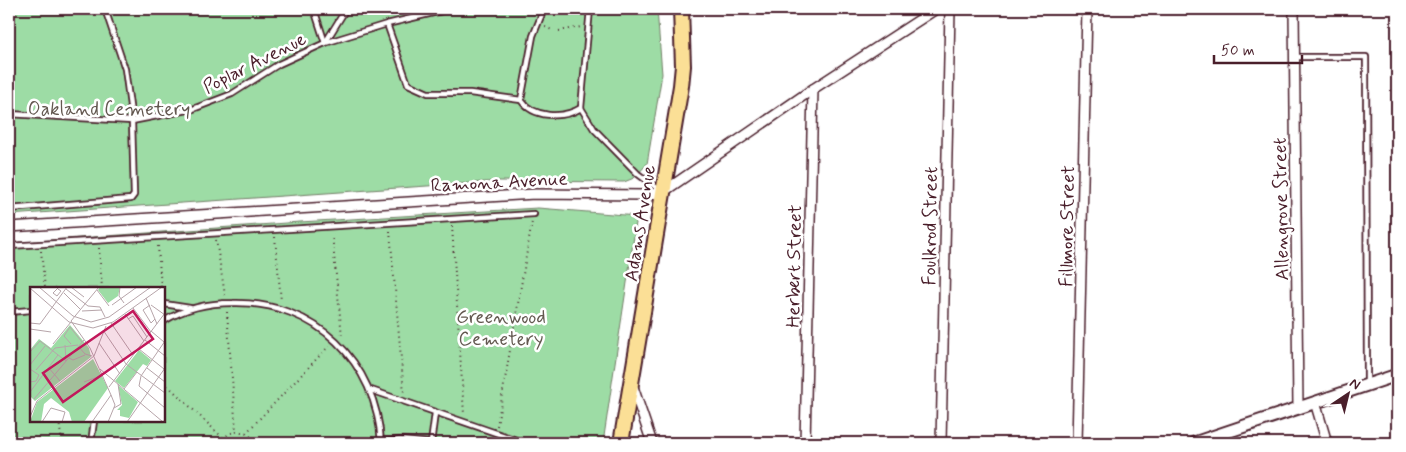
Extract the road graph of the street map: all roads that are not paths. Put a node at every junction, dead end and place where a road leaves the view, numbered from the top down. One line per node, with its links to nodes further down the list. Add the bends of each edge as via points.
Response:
1 (105, 9): 19 (lane, via 125,69)
2 (314, 9): 13 (lane)
3 (346, 9): 13 (lane)
4 (450, 9): 12 (lane, Poplar Avenue)
5 (544, 9): 16 (lane, via 532,36)
6 (590, 9): 17 (lane)
7 (680, 9): 20 (main road, Adams Avenue, via 682,75)
8 (936, 9): 15 (street, Ramona Avenue)
9 (950, 9): 45 (street, Foulkrod Street)
10 (1087, 9): 46 (street, Fillmore Street)
11 (1294, 9): 14 (street, Allengrove Street)
12 (387, 24): 13 (lane, Poplar Avenue); 16 (lane, via 408,84 428,93)
13 (325, 43): 19 (lane, Poplar Avenue, via 279,64 232,94 193,109)
14 (1295, 57): 32 (lane, via 1366,57); 35 (street, Allengrove Street)
15 (813, 89): 20 (street, Ramona Avenue); 44 (street, Herbert Street)
16 (521, 100): 17 (lane, via 526,108 535,112 565,116)
17 (581, 108): 20 (lane, via 594,129 638,174)
18 (9, 114): 19 (lane, Poplar Avenue)
19 (132, 122): 21 (lane, via 134,195 131,199)
20 (663, 192): 23 (street, Ramona Avenue, via 646,195 535,194); 31 (main road, Adams Avenue)
21 (9, 209)
22 (534, 214): 24 (lane)
23 (9, 228)
24 (9, 246)
25 (165, 304): 26 (lane)
26 (191, 309): 29 (lane); 33 (lane, via 252,302 300,316 344,349)
27 (30, 310): 28 (lane)
28 (9, 312)
29 (165, 321)
30 (1397, 375): 32 (street)
31 (632, 383): 42 (main road, Adams Avenue); 43 (street)
32 (1367, 385): 34 (street)
33 (371, 390): 36 (lane); 39 (lane)
34 (1315, 402): 35 (street); 48 (street)
35 (1298, 409): 47 (street)
36 (435, 413): 40 (lane); 41 (lane)
37 (94, 422): 38 (lane)
38 (92, 443)
39 (382, 443): 40 (lane, via 400,440)
40 (431, 443)
41 (525, 443)
42 (621, 443)
43 (652, 443)
44 (805, 443)
45 (942, 443)
46 (1078, 443)
47 (1194, 443)
48 (1327, 443)

